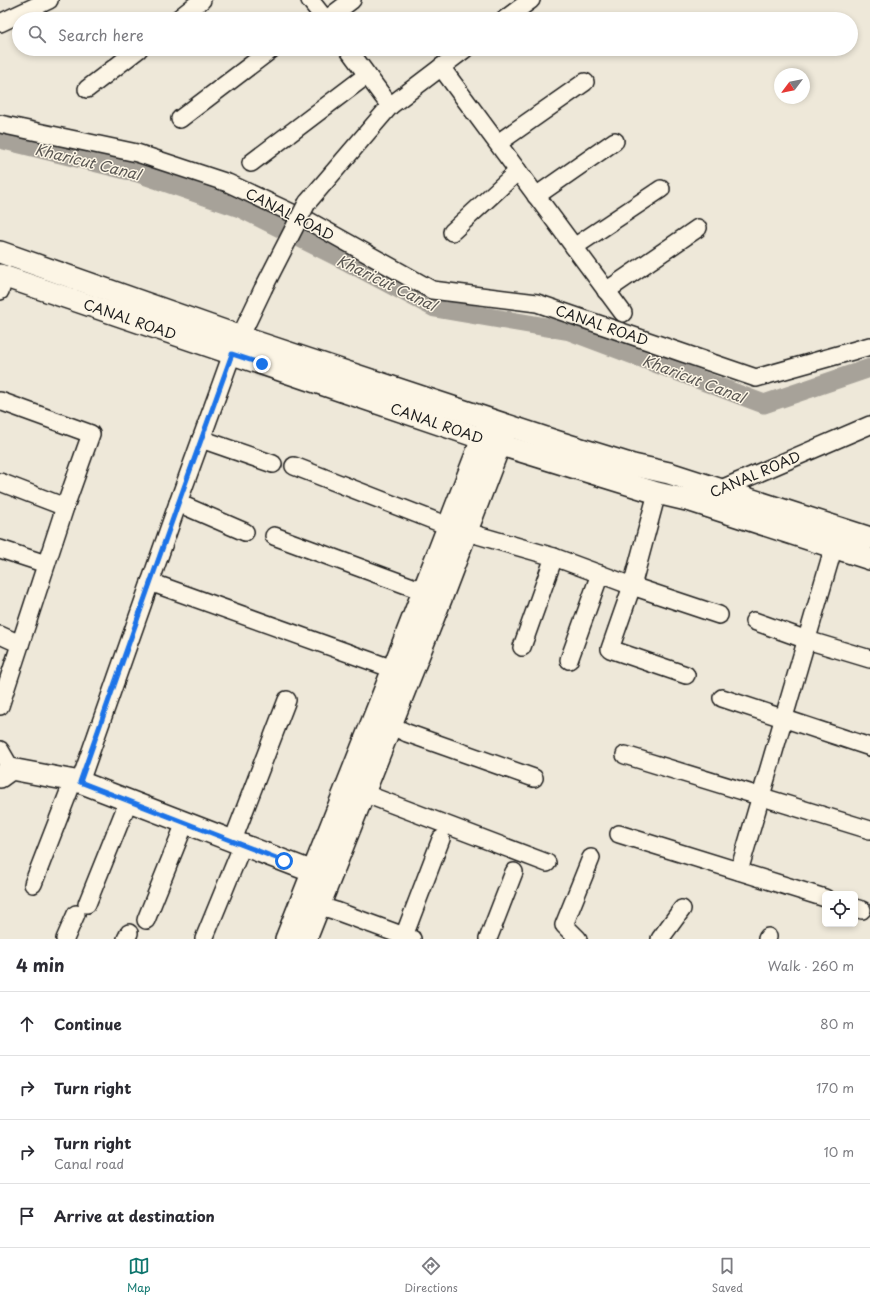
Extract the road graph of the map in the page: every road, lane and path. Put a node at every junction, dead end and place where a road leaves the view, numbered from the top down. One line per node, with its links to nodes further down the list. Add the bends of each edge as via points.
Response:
1 (49, 0): 6 (street)
2 (202, 0): 7 (street)
3 (352, 0): 8 (street)
4 (531, 0): 5 (street)
5 (510, 10)
6 (23, 12)
7 (187, 12)
8 (324, 12)
9 (12, 17): 10 (street)
10 (0, 23)
11 (129, 56): 18 (street)
12 (263, 56): 20 (street)
13 (353, 56): 16 (street)
14 (456, 56): 15 (street)
15 (441, 67): 19 (street); 23 (street)
16 (367, 75): 19 (street); 24 (street)
17 (585, 82): 23 (street)
18 (87, 89)
19 (390, 106): 35 (street, bridge, via 307,204)
20 (180, 119)
21 (0, 124): 36 (street, CANAL ROAD, via 137,153 228,183 307,220 432,290 537,303 756,378)
22 (615, 141): 27 (street)
23 (498, 144): 25 (street)
24 (251, 163)
25 (518, 172): 27 (street); 29 (street)
26 (661, 189): 30 (street)
27 (536, 196): 30 (street)
28 (698, 228): 33 (street)
29 (452, 232)
30 (574, 247): 33 (street)
31 (0, 252): 35 (street)
32 (2, 280): 35 (street, CANAL ROAD)
33 (606, 291): 34 (street)
34 (623, 313)
35 (237, 345): 38 (street, CANAL ROAD); 40 (street)
36 (870, 346)
37 (0, 401): 48 (street, via 91,434)
38 (495, 432): 44 (street, via 555,442); 45 (street, CANAL ROAD); 49 (street)
39 (869, 433): 44 (street, CANAL ROAD)
40 (201, 439): 41 (street); 47 (street)
41 (272, 464)
42 (294, 466): 49 (street)
43 (0, 482): 48 (street)
44 (719, 489): 46 (street, CANAL ROAD); 52 (street)
45 (657, 493): 46 (street, CANAL ROAD); 60 (street)
46 (691, 501): 53 (street)
47 (178, 504): 50 (street); 59 (street)
48 (65, 506): 57 (street)
49 (458, 529): 55 (street); 61 (street); 76 (street)
50 (245, 532)
51 (274, 536): 61 (street)
52 (870, 538)
53 (834, 546): 56 (street); 65 (street)
54 (0, 549): 57 (street)
55 (554, 557): 58 (street); 67 (street)
56 (870, 559)
57 (46, 564): 66 (street)
58 (600, 574): 60 (street); 69 (street)
59 (150, 582): 70 (street); 82 (street)
60 (632, 586): 62 (street); 71 (street, via 610,649)
61 (423, 591): 70 (street)
62 (719, 615)
63 (754, 621): 65 (street)
64 (0, 635): 66 (street)
65 (807, 640): 68 (street); 75 (street)
66 (20, 644): 74 (street)
67 (522, 647)
68 (870, 659)
69 (569, 660)
70 (393, 669): 95 (street)
71 (686, 675)
72 (722, 698): 75 (street)
73 (286, 700): 90 (street)
74 (0, 706)
75 (784, 719): 77 (street); 84 (street)
76 (390, 725): 81 (street); 83 (street)
77 (870, 747)
78 (0, 750): 80 (street)
79 (625, 755): 84 (street)
80 (5, 773): 82 (street)
81 (534, 778)
82 (77, 782): 85 (street); 96 (street)
83 (363, 793): 92 (street); 95 (street)
84 (761, 797): 87 (street); 93 (street)
85 (128, 802): 86 (street); 102 (street, via 82,909)
86 (185, 823): 90 (street); 100 (street)
87 (870, 830)
88 (619, 834): 93 (street)
89 (441, 839): 101 (street)
90 (238, 842): 95 (street); 103 (street)
91 (591, 858): 107 (street, via 564,925)
92 (547, 863)
93 (739, 871): 97 (street)
94 (514, 872): 106 (street)
95 (321, 876): 98 (street)
96 (33, 884)
97 (822, 897)
98 (310, 903): 101 (street); 104 (street); 105 (street)
99 (682, 909): 108 (street)
100 (146, 920)
101 (408, 938)
102 (65, 939)
103 (204, 939)
104 (286, 939)
105 (306, 939)
106 (488, 939)
107 (578, 939)
108 (660, 939)

